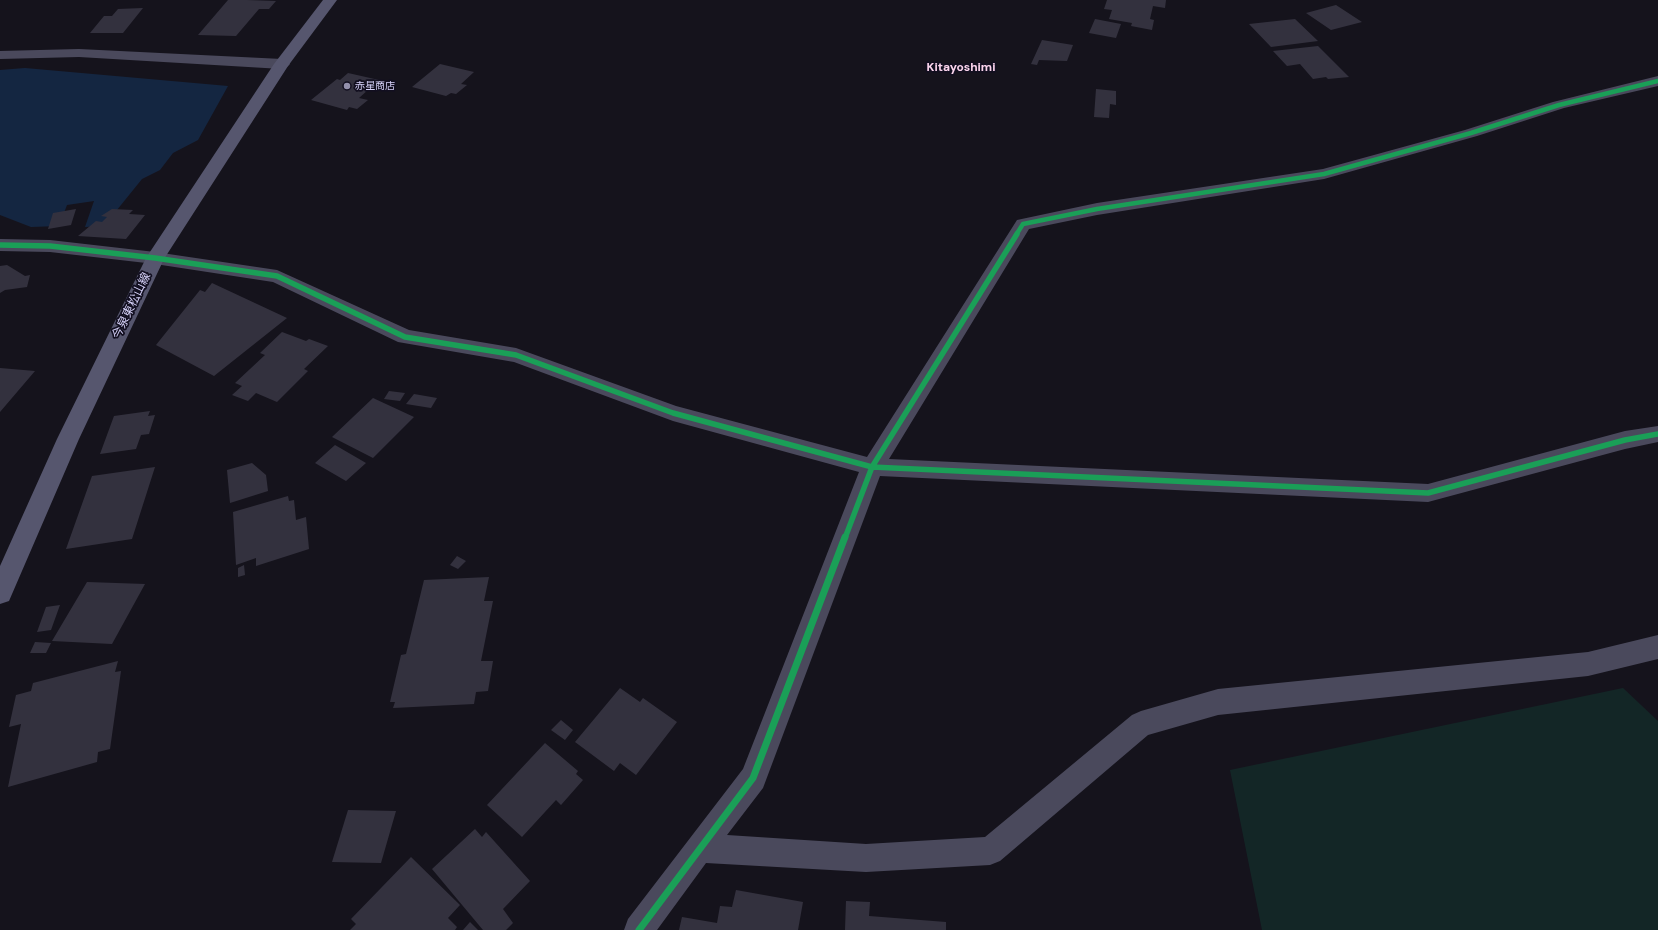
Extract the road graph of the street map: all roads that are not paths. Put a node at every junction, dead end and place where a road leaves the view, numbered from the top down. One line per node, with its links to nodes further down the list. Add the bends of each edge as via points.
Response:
1 (330, 0): 3 (main road, 今泉東松山線)
2 (0, 55): 3 (street, via 79,53)
3 (282, 64): 6 (main road, 今泉東松山線)
4 (1658, 81): 8 (street, via 1559,105 1324,174 1097,209 1023,224)
5 (0, 245): 6 (street, via 50,246)
6 (155, 258): 8 (street, via 277,276 404,337 516,355 673,413); 9 (main road, 今泉東松山線, via 68,439)
7 (1658, 434): 8 (street, via 1625,440 1428,493)
8 (872, 467): 11 (street, via 753,778)
9 (0, 593)
10 (1658, 647): 11 (street, via 1588,664 1218,702 1141,724 990,851 866,858)
11 (699, 848): 12 (street)
12 (639, 930)

